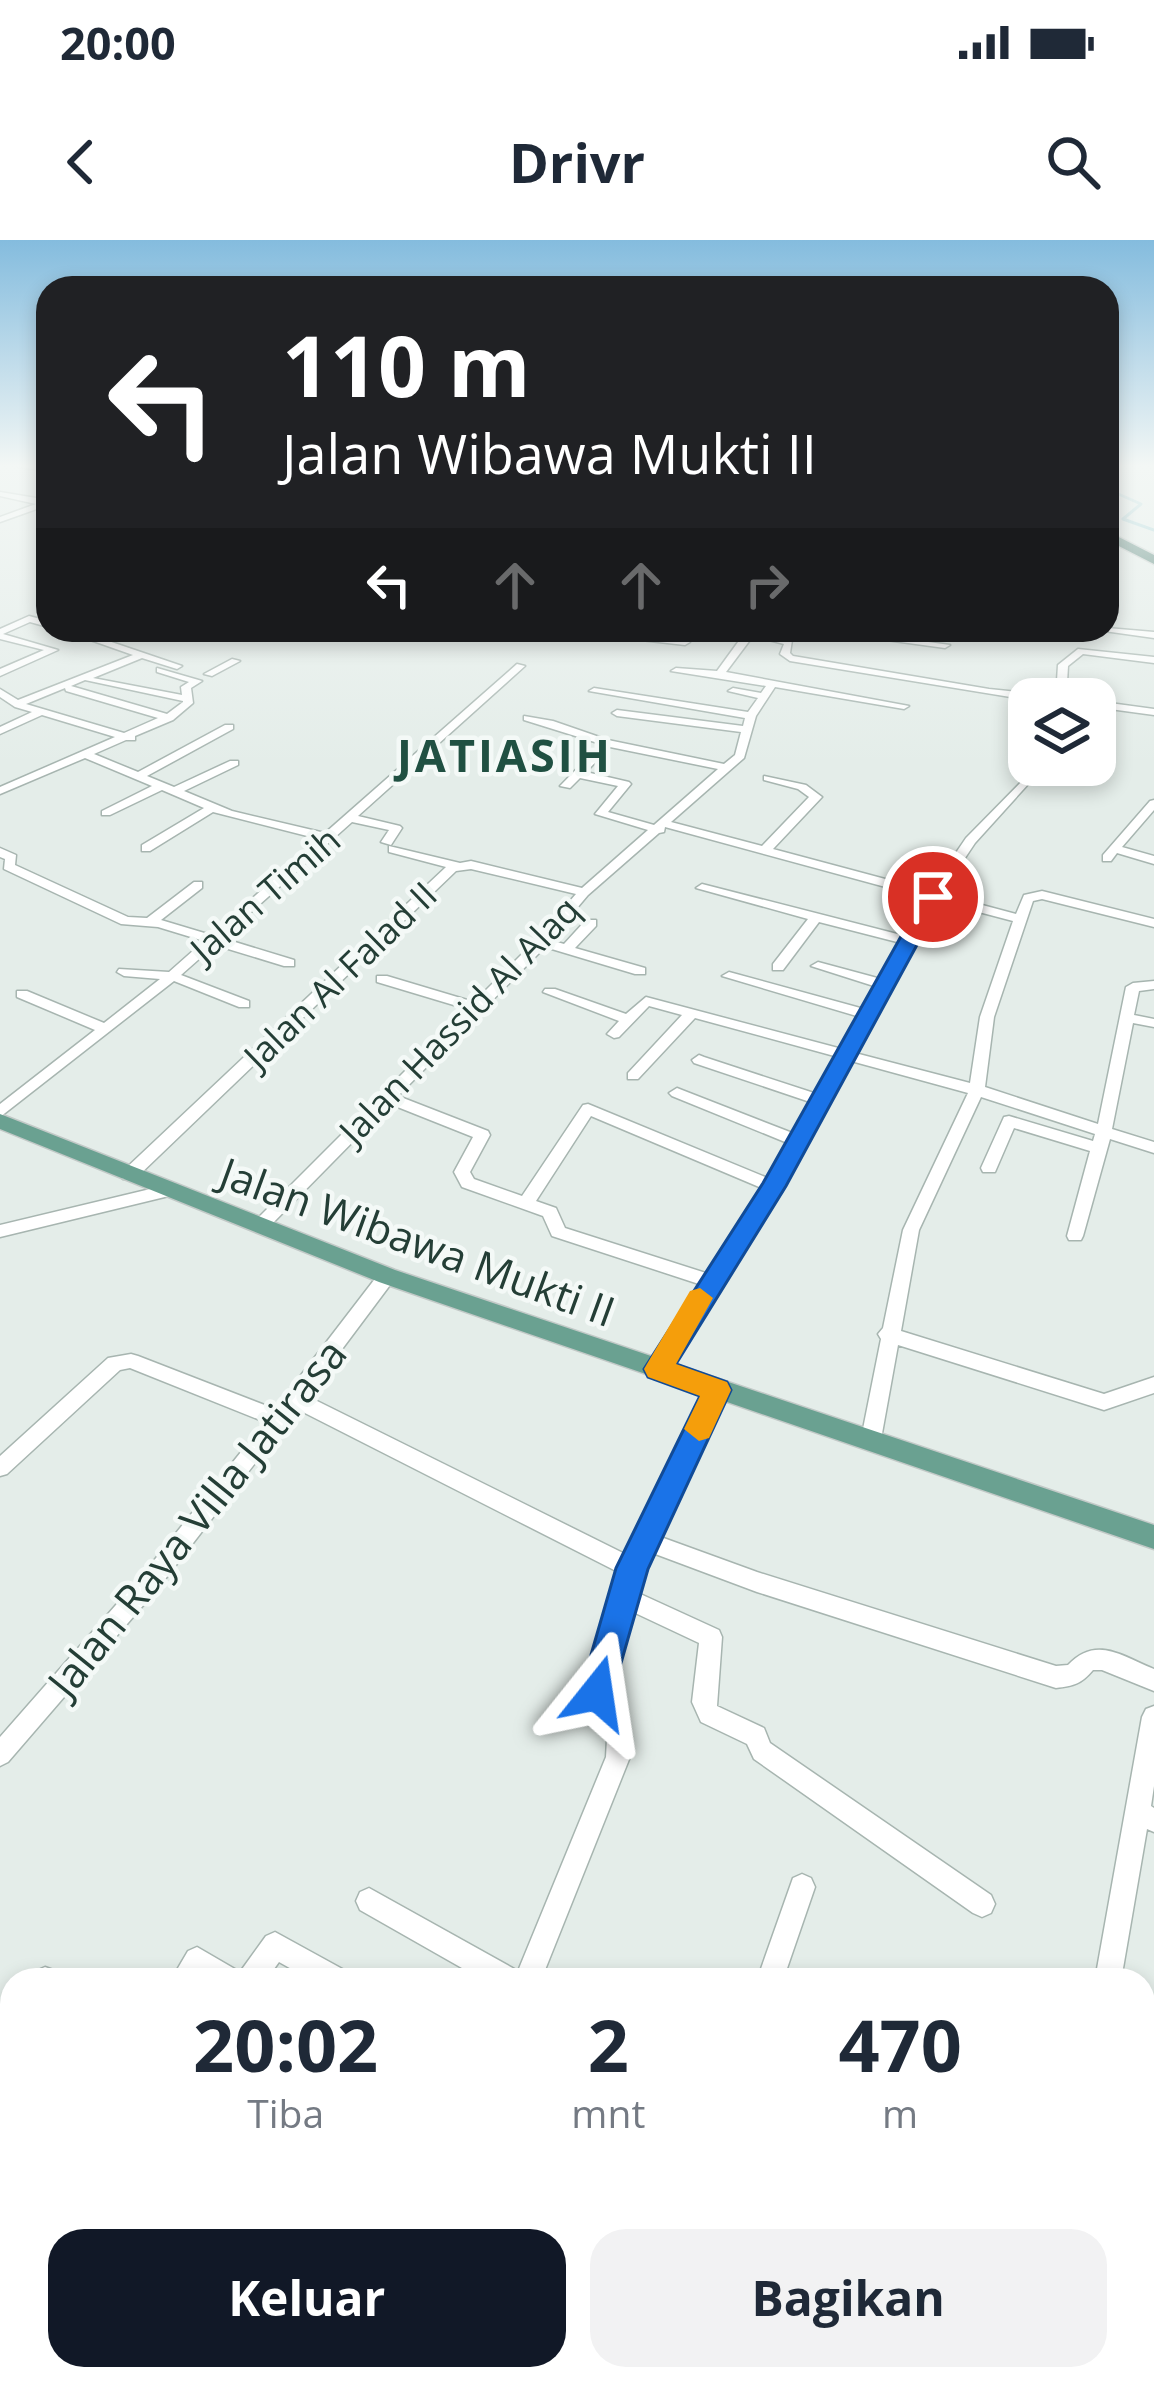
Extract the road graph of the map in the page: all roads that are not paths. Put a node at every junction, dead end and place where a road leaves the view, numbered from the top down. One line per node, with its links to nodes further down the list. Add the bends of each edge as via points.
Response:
1 (36, 621): 3 (street)
2 (1119, 631): 4 (street)
3 (0, 634): 17 (street, via 53,650)
4 (1154, 634)
5 (100, 642): 10 (street)
6 (744, 642): 19 (street)
7 (789, 642): 28 (street, via 790,658)
8 (929, 642): 9 (street)
9 (945, 644)
10 (139, 656): 18 (street); 31 (street)
11 (1152, 660): 16 (street); 20 (street, via 1081,652 1063,665)
12 (235, 661): 18 (street)
13 (520, 666): 62 (street, Jalan Timih)
14 (160, 670): 22 (street)
15 (676, 671): 19 (street)
16 (1154, 672)
17 (0, 673)
18 (209, 674): 22 (street)
19 (726, 675): 23 (street); 35 (street)
20 (1061, 678)
21 (90, 680): 30 (street)
22 (197, 681): 30 (street, via 185,687)
23 (772, 684): 29 (street, Jalan Hassid Al Alaq); 32 (street)
24 (70, 689): 33 (street)
25 (733, 691): 29 (street)
26 (0, 692): 31 (street)
27 (594, 692): 35 (street)
28 (1008, 695)
29 (764, 696): 39 (street, Jalan Hassid Al Alaq)
30 (189, 699): 40 (street)
31 (18, 704): 36 (street); 38 (street)
32 (904, 706)
33 (128, 707): 40 (street); 42 (street)
34 (1116, 707): 37 (street)
35 (714, 708): 39 (street)
36 (42, 711): 42 (street); 45 (street)
37 (1154, 712)
38 (0, 714)
39 (751, 716): 44 (street, Jalan Hassid Al Alaq)
40 (169, 718): 46 (street)
41 (528, 718): 47 (street)
42 (93, 725): 46 (street)
43 (229, 728): 52 (street)
44 (747, 730): 47 (street, via 614,712); 50 (street, Jalan Hassid Al Alaq, via 745,748)
45 (0, 731)
46 (131, 737): 48 (street)
47 (607, 743): 50 (street); 51 (street)
48 (88, 755): 52 (street); 57 (street)
49 (234, 763): 58 (street)
50 (727, 768): 63 (street, Jalan Hassid Al Alaq)
51 (578, 774): 54 (street); 63 (street, via 627,785 602,814)
52 (139, 776): 56 (street)
53 (768, 778): 68 (street, via 815,797)
54 (566, 786)
55 (1021, 786): 75 (street)
56 (159, 787): 58 (street); 61 (street)
57 (0, 790)
58 (173, 792): 60 (street)
59 (1153, 804): 64 (street)
60 (212, 808): 66 (street); 67 (street)
61 (106, 813)
62 (352, 818): 66 (street, Jalan Timih); 71 (street, via 395,828 390,845)
63 (663, 827): 68 (street); 74 (street, Jalan Hassid Al Alaq)
64 (1136, 828): 65 (street); 70 (street, via 1111,854)
65 (1154, 832)
66 (330, 838): 81 (street, Jalan Timih)
67 (146, 848)
68 (764, 851): 75 (street)
69 (0, 852): 78 (street, via 11,857 8,866 126,921)
70 (1154, 860)
71 (458, 866): 74 (street, Jalan Al Falad II); 119 (street, Jalan Al Falad II)
72 (198, 885): 78 (street)
73 (702, 888): 76 (street)
74 (584, 892): 82 (street, Jalan Hassid Al Alaq)
75 (933, 897): 77 (street); 83 (street)
76 (816, 917): 83 (street); 87 (street)
77 (1019, 919): 80 (street, via 1036,895); 109 (street, via 987,1017)
78 (150, 922): 81 (street)
79 (591, 922): 84 (street)
80 (1154, 923)
81 (211, 938): 85 (street); 90 (street, Jalan Timih)
82 (542, 942): 84 (street); 98 (street, Jalan Hassid Al Alaq)
83 (911, 942): 93 (street)
84 (567, 949): 88 (street)
85 (289, 963)
86 (818, 965): 93 (street)
87 (778, 967)
88 (640, 970)
89 (124, 972): 90 (street)
90 (172, 976): 97 (street); 104 (street, Jalan Timih)
91 (729, 976): 99 (street)
92 (382, 980): 98 (street)
93 (884, 985): 99 (street)
94 (1154, 985): 101 (street, via 1135,983)
95 (550, 992): 102 (street)
96 (22, 994): 104 (street)
97 (244, 1004)
98 (476, 1007): 111 (street, Jalan Hassid Al Alaq)
99 (865, 1014): 106 (street)
100 (690, 1015): 102 (street, via 646,1001); 106 (street); 108 (street)
101 (1129, 1018): 103 (street); 115 (street)
102 (627, 1019): 105 (street)
103 (1154, 1023)
104 (104, 1028): 113 (street, Jalan Timih)
105 (614, 1034)
106 (845, 1054): 109 (street); 112 (street)
107 (699, 1060): 112 (street)
108 (633, 1076)
109 (976, 1090): 115 (street); 128 (street, via 911,1230)
110 (677, 1093): 116 (street)
111 (384, 1096): 122 (street, via 482,1136 462,1178); 123 (street, Jalan Hassid Al Alaq)
112 (818, 1099): 116 (street)
113 (0, 1112)
114 (0, 1121): 119 (main road, Jalan Wibawa Mukti II)
115 (1101, 1139): 117 (street); 118 (street, via 1009,1121); 125 (street)
116 (796, 1140): 120 (street)
117 (1154, 1148)
118 (989, 1168)
119 (129, 1175): 121 (main road, Jalan Wibawa Mukti II)
120 (773, 1186): 122 (street, via 588,1108); 127 (street)
121 (167, 1191): 123 (main road, Jalan Wibawa Mukti II); 124 (street)
122 (526, 1204): 127 (street, via 554,1214 558,1232)
123 (260, 1226): 126 (main road, Jalan Wibawa Mukti II)
124 (0, 1232)
125 (1075, 1236)
126 (387, 1276): 129 (main road, Jalan Wibawa Mukti II); 132 (street, Jalan Raya Villa Jatirasa)
127 (710, 1281): 129 (street)
128 (887, 1334): 130 (street, via 1105,1402); 134 (street)
129 (658, 1369): 131 (main road, Jalan Wibawa Mukti II)
130 (1154, 1385)
131 (717, 1390): 134 (main road, Jalan Wibawa Mukti II); 137 (street)
132 (295, 1400): 133 (street, Jalan Raya Villa Jatirasa); 138 (street)
133 (280, 1418): 135 (street, via 131,1360 115,1363); 142 (street, Jalan Raya Villa Jatirasa, via 111,1634)
134 (871, 1439): 136 (main road, Jalan Wibawa Mukti II)
135 (0, 1468)
136 (1154, 1537)
137 (646, 1540): 138 (street); 140 (street, via 1056,1677 1102,1659)
138 (632, 1568): 139 (street)
139 (623, 1597): 145 (street, via 711,1637 709,1714 756,1736 762,1751); 149 (street, via 597,1693 619,1738 618,1757)
140 (1154, 1680)
141 (1154, 1717): 151 (street)
142 (0, 1754)
143 (802, 1887): 150 (street)
144 (369, 1901): 148 (street)
145 (982, 1904)
146 (259, 1968): 147 (street, via 275,1945)
147 (316, 1968)
148 (487, 1968)
149 (532, 1968)
150 (774, 1968)
151 (1110, 1968)

